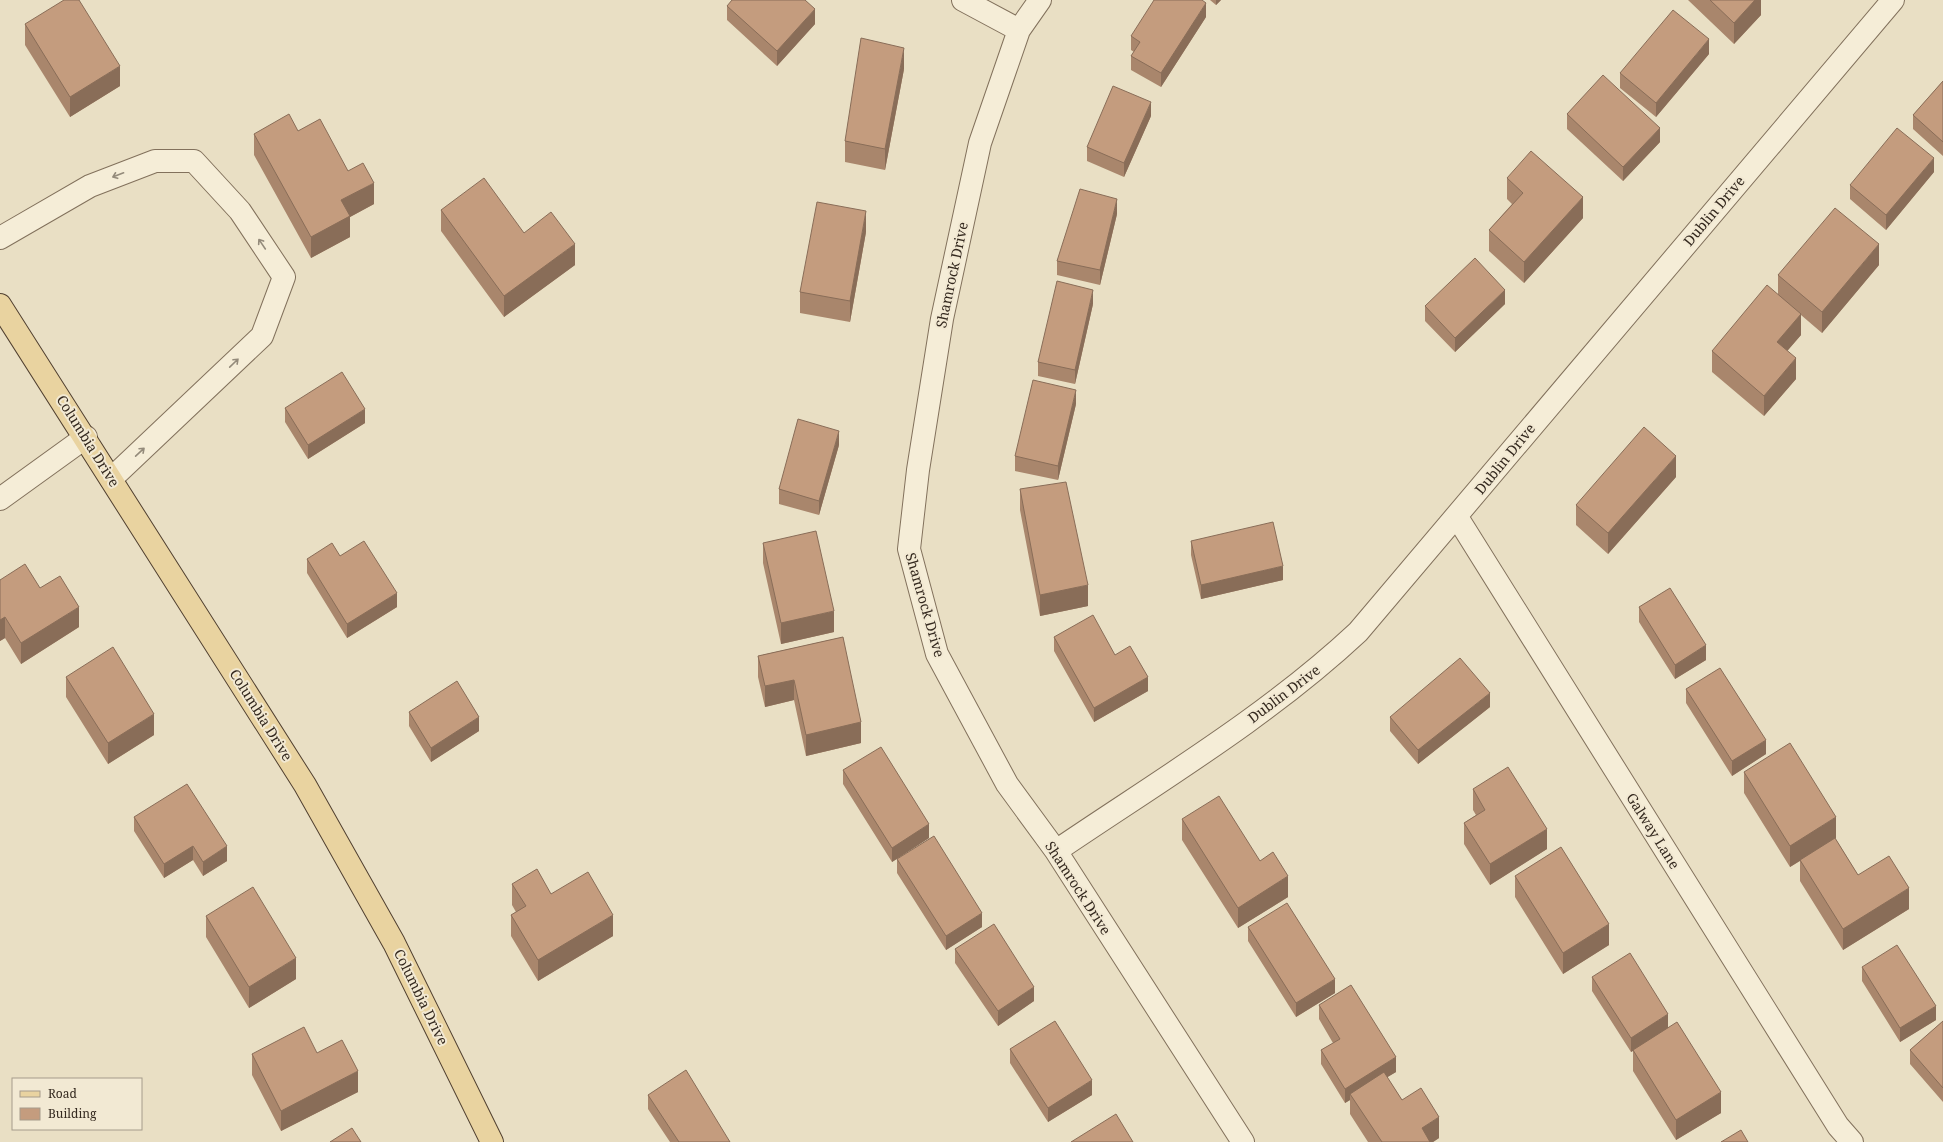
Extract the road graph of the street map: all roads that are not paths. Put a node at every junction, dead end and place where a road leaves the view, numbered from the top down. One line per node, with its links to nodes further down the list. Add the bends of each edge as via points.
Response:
1 (963, 0): 4 (street)
2 (1040, 0): 4 (street, Shamrock Drive)
3 (1893, 0): 10 (street, Dublin Drive, via 1546,408)
4 (1019, 30): 11 (street, Shamrock Drive, via 980,143 942,319 918,470 909,549 937,654 1007,784)
5 (0, 238): 8 (street, one-way to 5, via 262,336 284,277 240,211 194,161 155,161 90,186)
6 (0, 305): 7 (main road, Columbia Drive)
7 (86, 437): 8 (main road, Columbia Drive); 9 (street)
8 (111, 478): 12 (main road, Columbia Drive, via 309,792 394,943)
9 (0, 499)
10 (1457, 517): 11 (street, Dublin Drive, via 1358,632 1325,664 1277,702); 14 (street, Galway Lane, via 1829,1112)
11 (1056, 851): 13 (street, Shamrock Drive)
12 (492, 1142)
13 (1243, 1142)
14 (1852, 1142)

